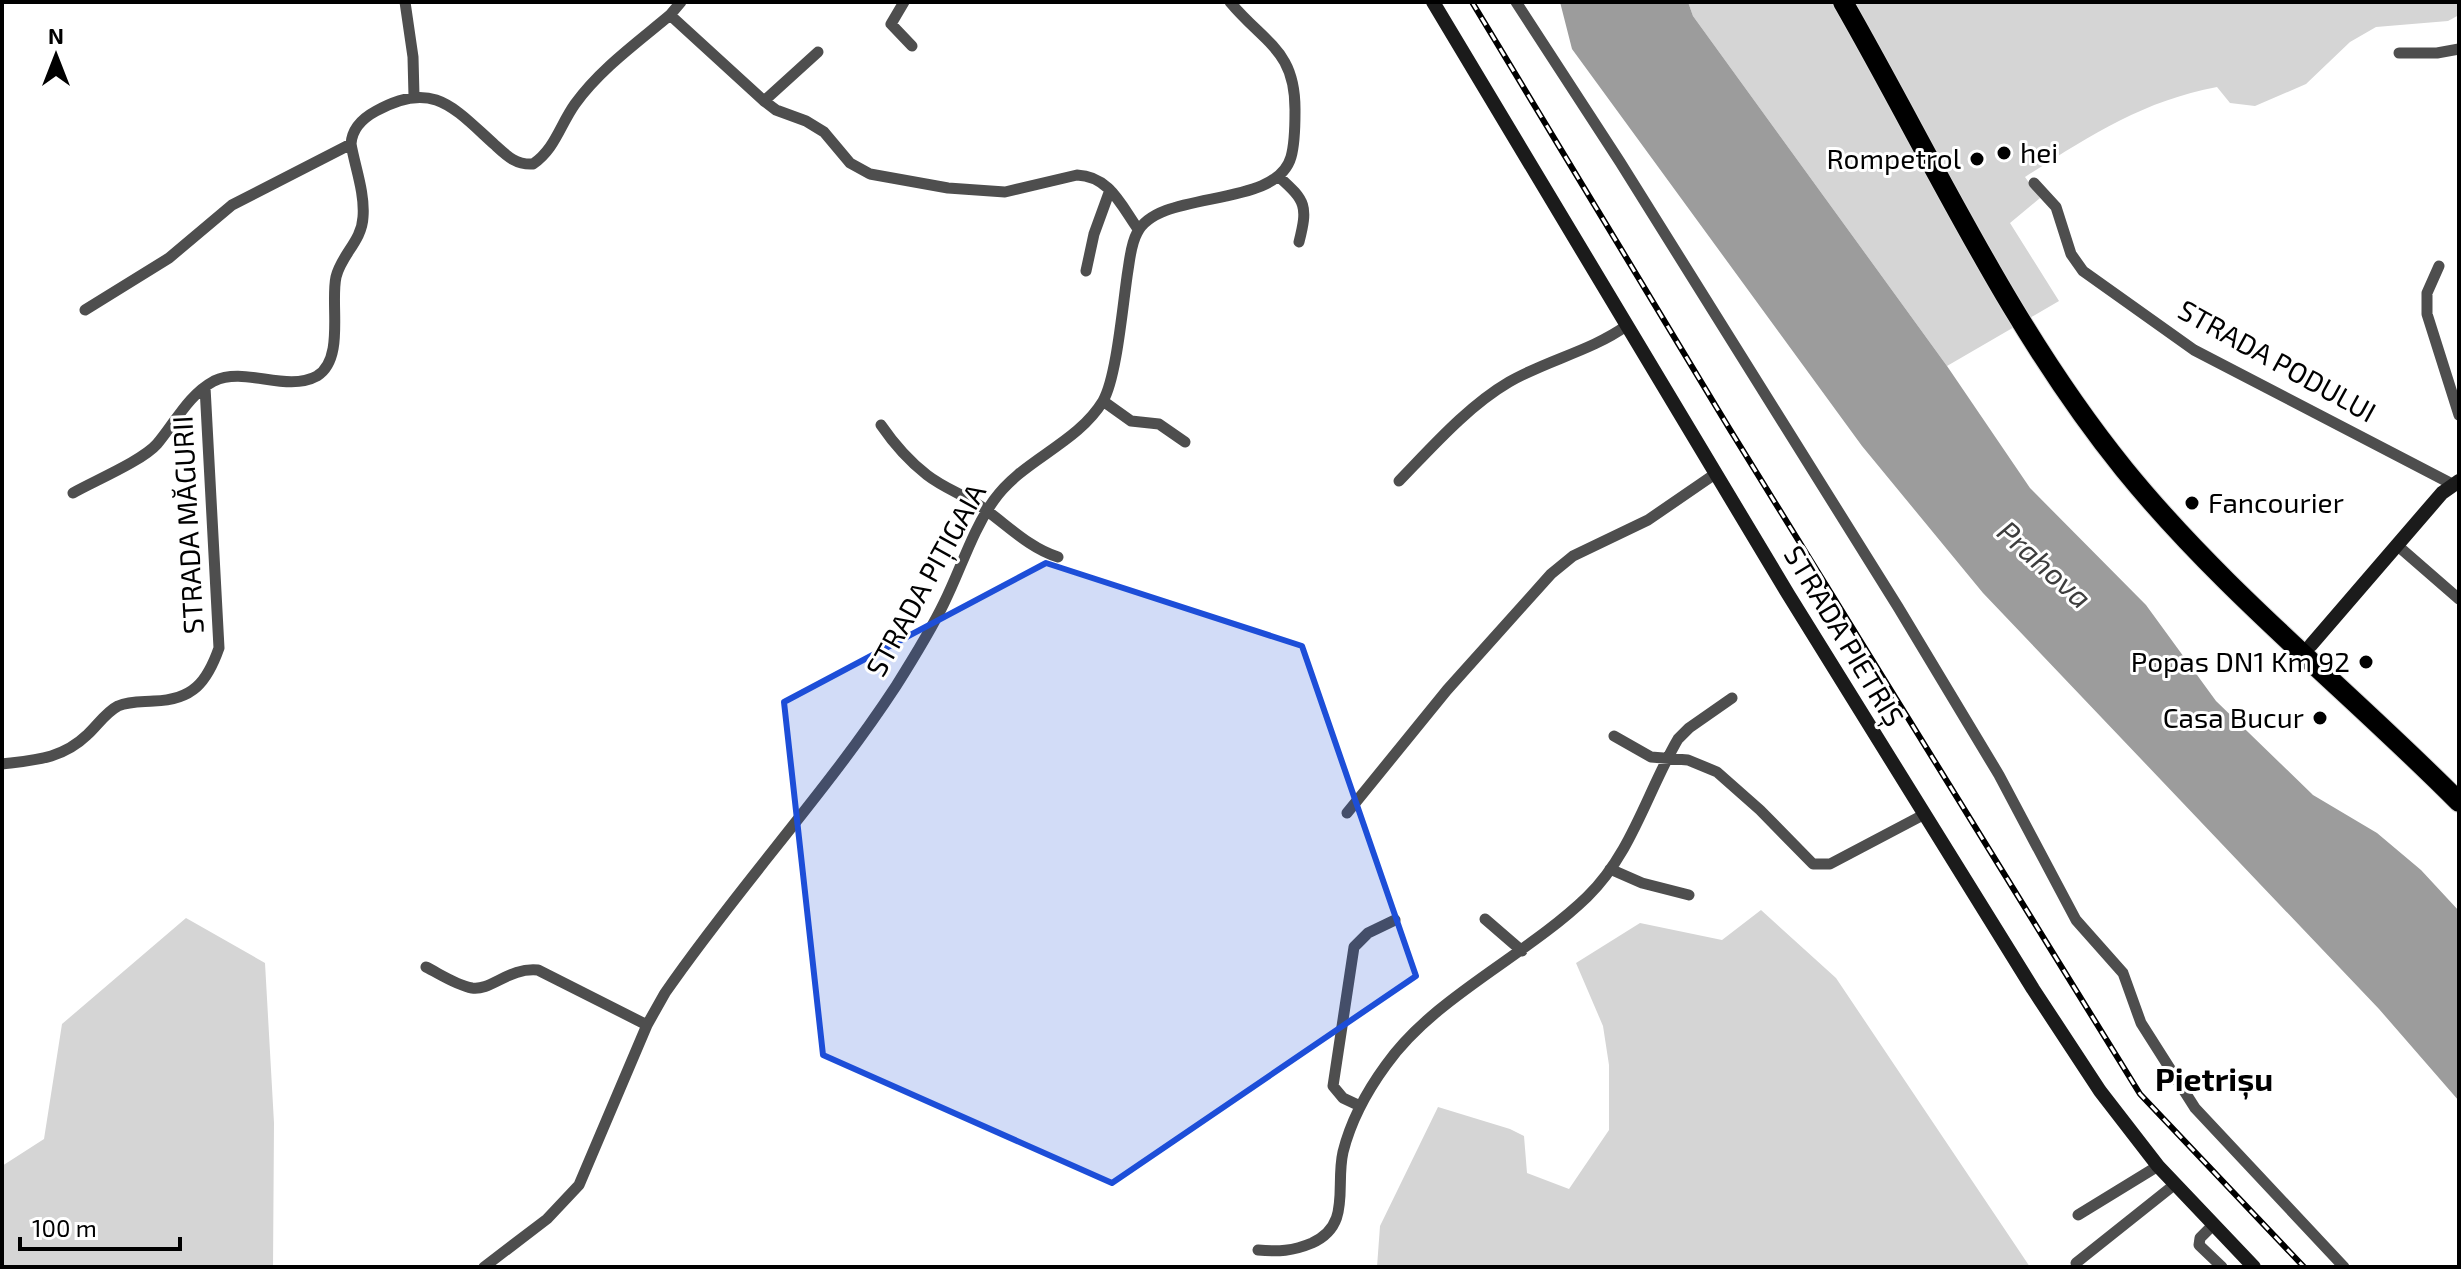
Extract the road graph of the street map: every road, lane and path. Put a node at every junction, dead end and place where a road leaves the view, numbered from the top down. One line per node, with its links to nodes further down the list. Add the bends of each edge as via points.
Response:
1 (405, 2): 14 (street)
2 (681, 2): 9 (street)
3 (904, 2): 10 (street, via 891,24)
4 (1230, 2): 17 (street, via 1277,49 1292,75 1294,141)
5 (1433, 2): 25 (main road, STRADA PIETRIȘ)
6 (1516, 2): 65 (street, via 1898,607 1999,775 2076,920 2123,973 2141,1023 2195,1108)
7 (1843, 2): 45 (highway, via 2016,314 2122,466 2206,561)
8 (1858, 2): 39 (highway, via 2026,307 2073,380 2176,512)
9 (670, 15): 14 (street, via 590,86 552,145 533,164 512,160 442,102); 15 (street)
10 (912, 46)
11 (2459, 49): 13 (street)
12 (818, 52): 15 (street)
13 (2399, 53)
14 (414, 96): 16 (street, via 362,121)
15 (764, 101): 19 (street, via 824,132 850,163 870,174 1005,192 1087,175)
16 (351, 144): 24 (street, via 232,205 169,258); 26 (street, STRADA MĂGURII, via 363,216 359,235 335,278 334,343 328,364 307,379 222,378)
17 (1279, 177): 20 (street, via 1179,207); 21 (street, via 1303,202)
18 (2034, 183): 33 (street, STRADA PODULUI, via 2056,207 2071,254 2083,271 2159,327 2194,350)
19 (1110, 190): 20 (street); 23 (street)
20 (1138, 229): 27 (street, STRADA PIȚIGAIA)
21 (1299, 242)
22 (2439, 266): 28 (street, via 2427,293 2427,314)
23 (1086, 271)
24 (85, 310)
25 (1626, 326): 31 (main road, STRADA PIETRIȘ); 32 (street, via 1506,383)
26 (205, 387): 34 (street, via 156,445); 43 (street, STRADA MĂGURII, via 219,648 211,671 178,699 127,702 114,708 72,749 57,756)
27 (1103, 401): 30 (street, via 1131,421 1159,424); 35 (street, STRADA PIȚIGAIA, via 1081,426 1013,479)
28 (2459, 415)
29 (881, 425): 35 (street, via 928,476)
30 (1185, 442)
31 (1715, 474): 46 (street, via 1648,520 1573,556 1551,574); 47 (main road, STRADA PIETRIȘ)
32 (1399, 481)
33 (2456, 483): 36 (main road)
34 (73, 493)
35 (987, 511): 37 (street); 54 (street, STRADA PIȚIGAIA, via 943,605 894,688 680,971)
36 (2398, 546): 38 (street); 39 (main road)
37 (1058, 557)
38 (2459, 599)
39 (2311, 645): 44 (highway)
40 (1732, 698): 42 (street, via 1689,728)
41 (1614, 736): 42 (street, via 1651,757)
42 (1667, 757): 47 (street, via 1697,763 1730,781 1813,864 1830,864); 48 (street)
43 (2, 764)
44 (2459, 784)
45 (2459, 802)
46 (1347, 813)
47 (1923, 815): 56 (main road, STRADA PIETRIȘ, via 2100,1091)
48 (1610, 869): 49 (street); 52 (street, via 1587,897)
49 (1689, 895)
50 (1485, 919): 52 (street)
51 (1395, 920): 55 (street, via 1359,940 1352,954 1333,1086)
52 (1522, 951): 55 (street, via 1407,1040)
53 (426, 967): 54 (street, via 475,989 514,972 538,970)
54 (647, 1025): 62 (street, STRADA PIȚIGAIA, via 579,1185 547,1219)
55 (1360, 1106): 60 (street, via 1344,1151 1338,1216 1331,1231 1300,1248)
56 (2158, 1166): 57 (main road, STRADA PIETRIȘ); 58 (street)
57 (2174, 1185): 59 (main road, STRADA PIETRIȘ); 61 (street)
58 (2078, 1215)
59 (2213, 1225): 63 (street, via 2199,1245); 64 (main road, STRADA PIETRIȘ)
60 (1258, 1250)
61 (2076, 1263)
62 (484, 1267)
63 (2222, 1267)
64 (2254, 1267)
65 (2344, 1267)

